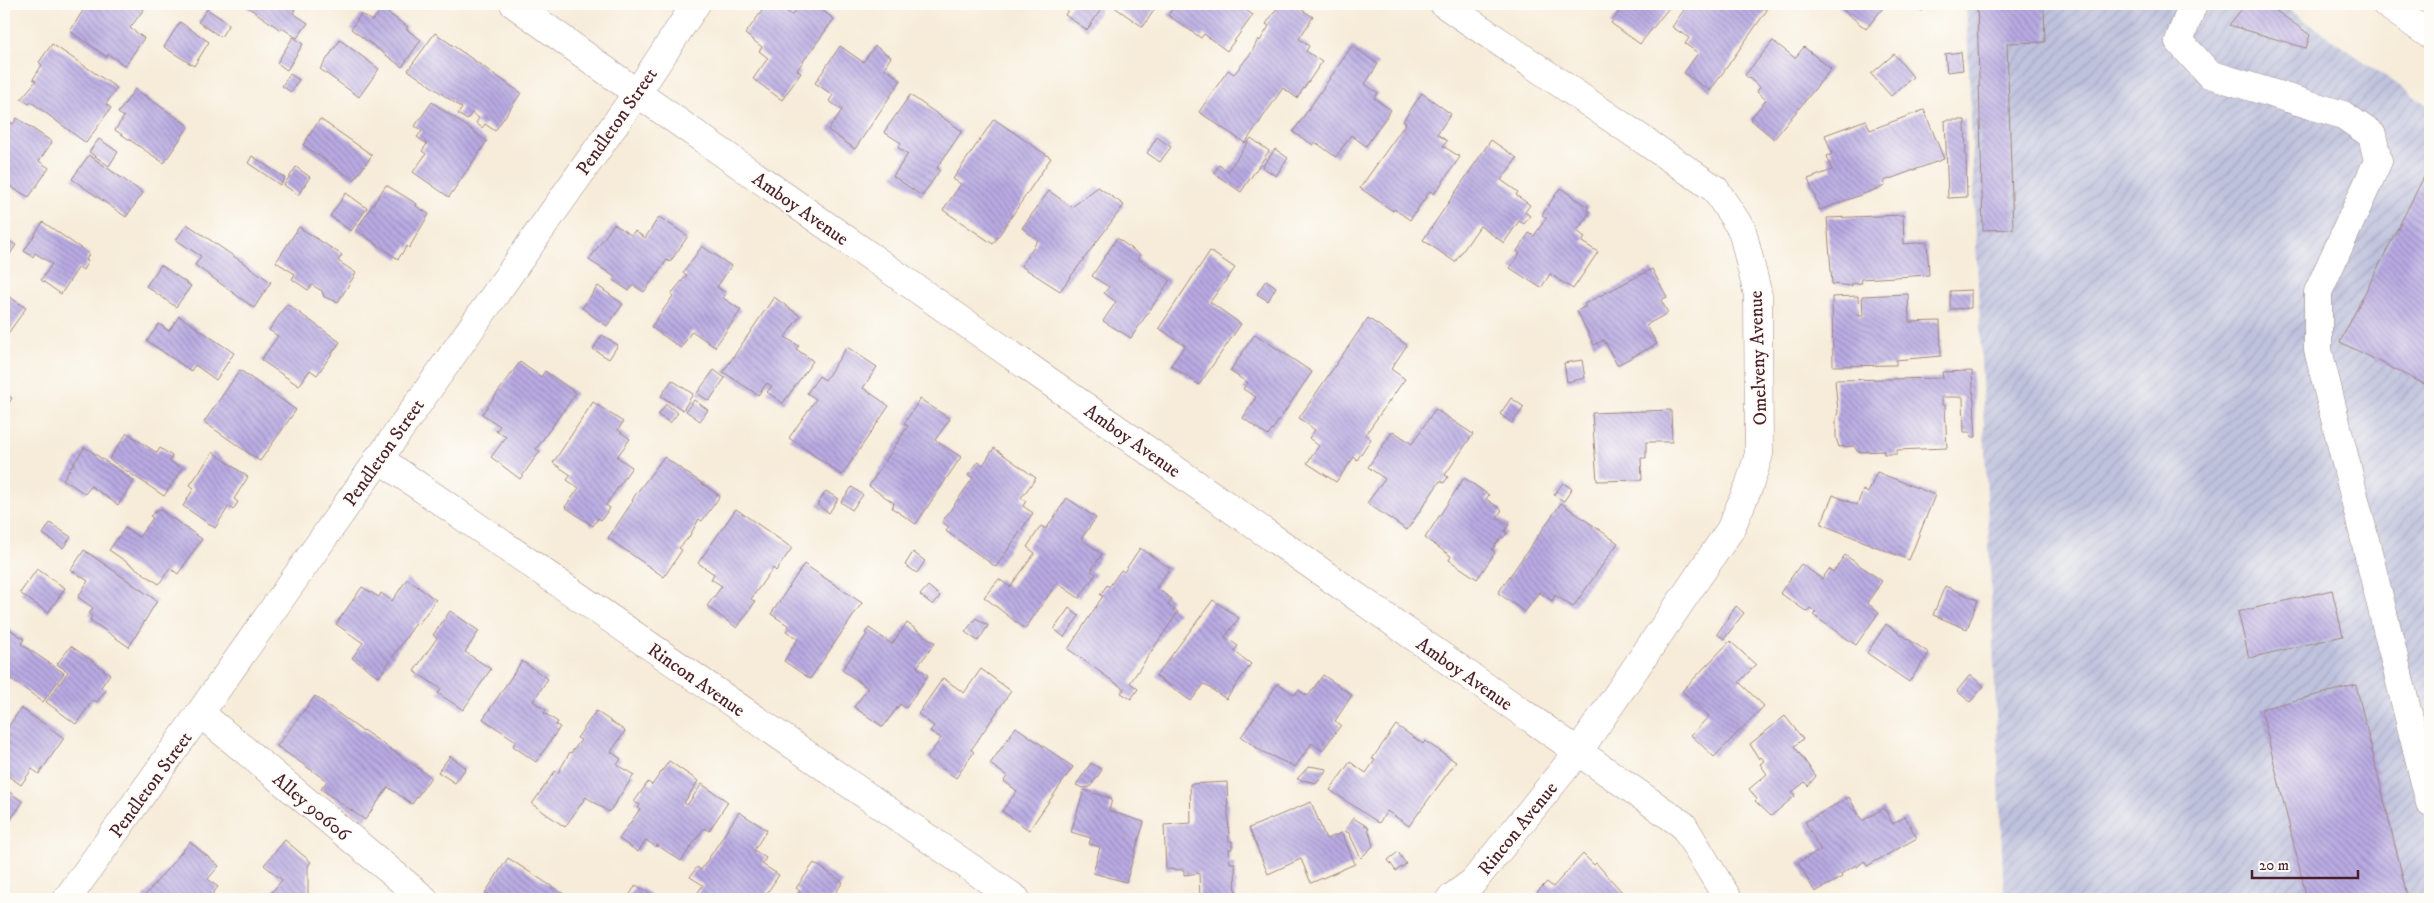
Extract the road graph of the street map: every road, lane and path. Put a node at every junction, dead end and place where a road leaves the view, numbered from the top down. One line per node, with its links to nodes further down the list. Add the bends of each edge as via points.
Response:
1 (514, 4): 7 (street, Amboy Avenue)
2 (696, 4): 7 (street, Pendleton Street)
3 (1444, 4): 10 (street, Omelveny Avenue, via 1715,189 1742,230 1758,295 1759,454 1749,486 1730,530)
4 (2193, 4): 11 (street, via 2179,41 2209,74 2343,114 2372,135 2378,161 2318,292 2318,350)
5 (2386, 4): 6 (street)
6 (2430, 35)
7 (637, 93): 8 (street, Pendleton Street); 10 (street, Amboy Avenue)
8 (378, 458): 9 (street, Pendleton Street); 14 (street, Rincon Avenue)
9 (200, 714): 12 (street, Pendleton Street); 13 (street, Alley 90606)
10 (1578, 752): 15 (street, Rincon Avenue, via 1473,882); 16 (street, Amboy Avenue, via 1683,825)
11 (2430, 803)
12 (67, 899)
13 (424, 899)
14 (1016, 899)
15 (1450, 899)
16 (1728, 899)

